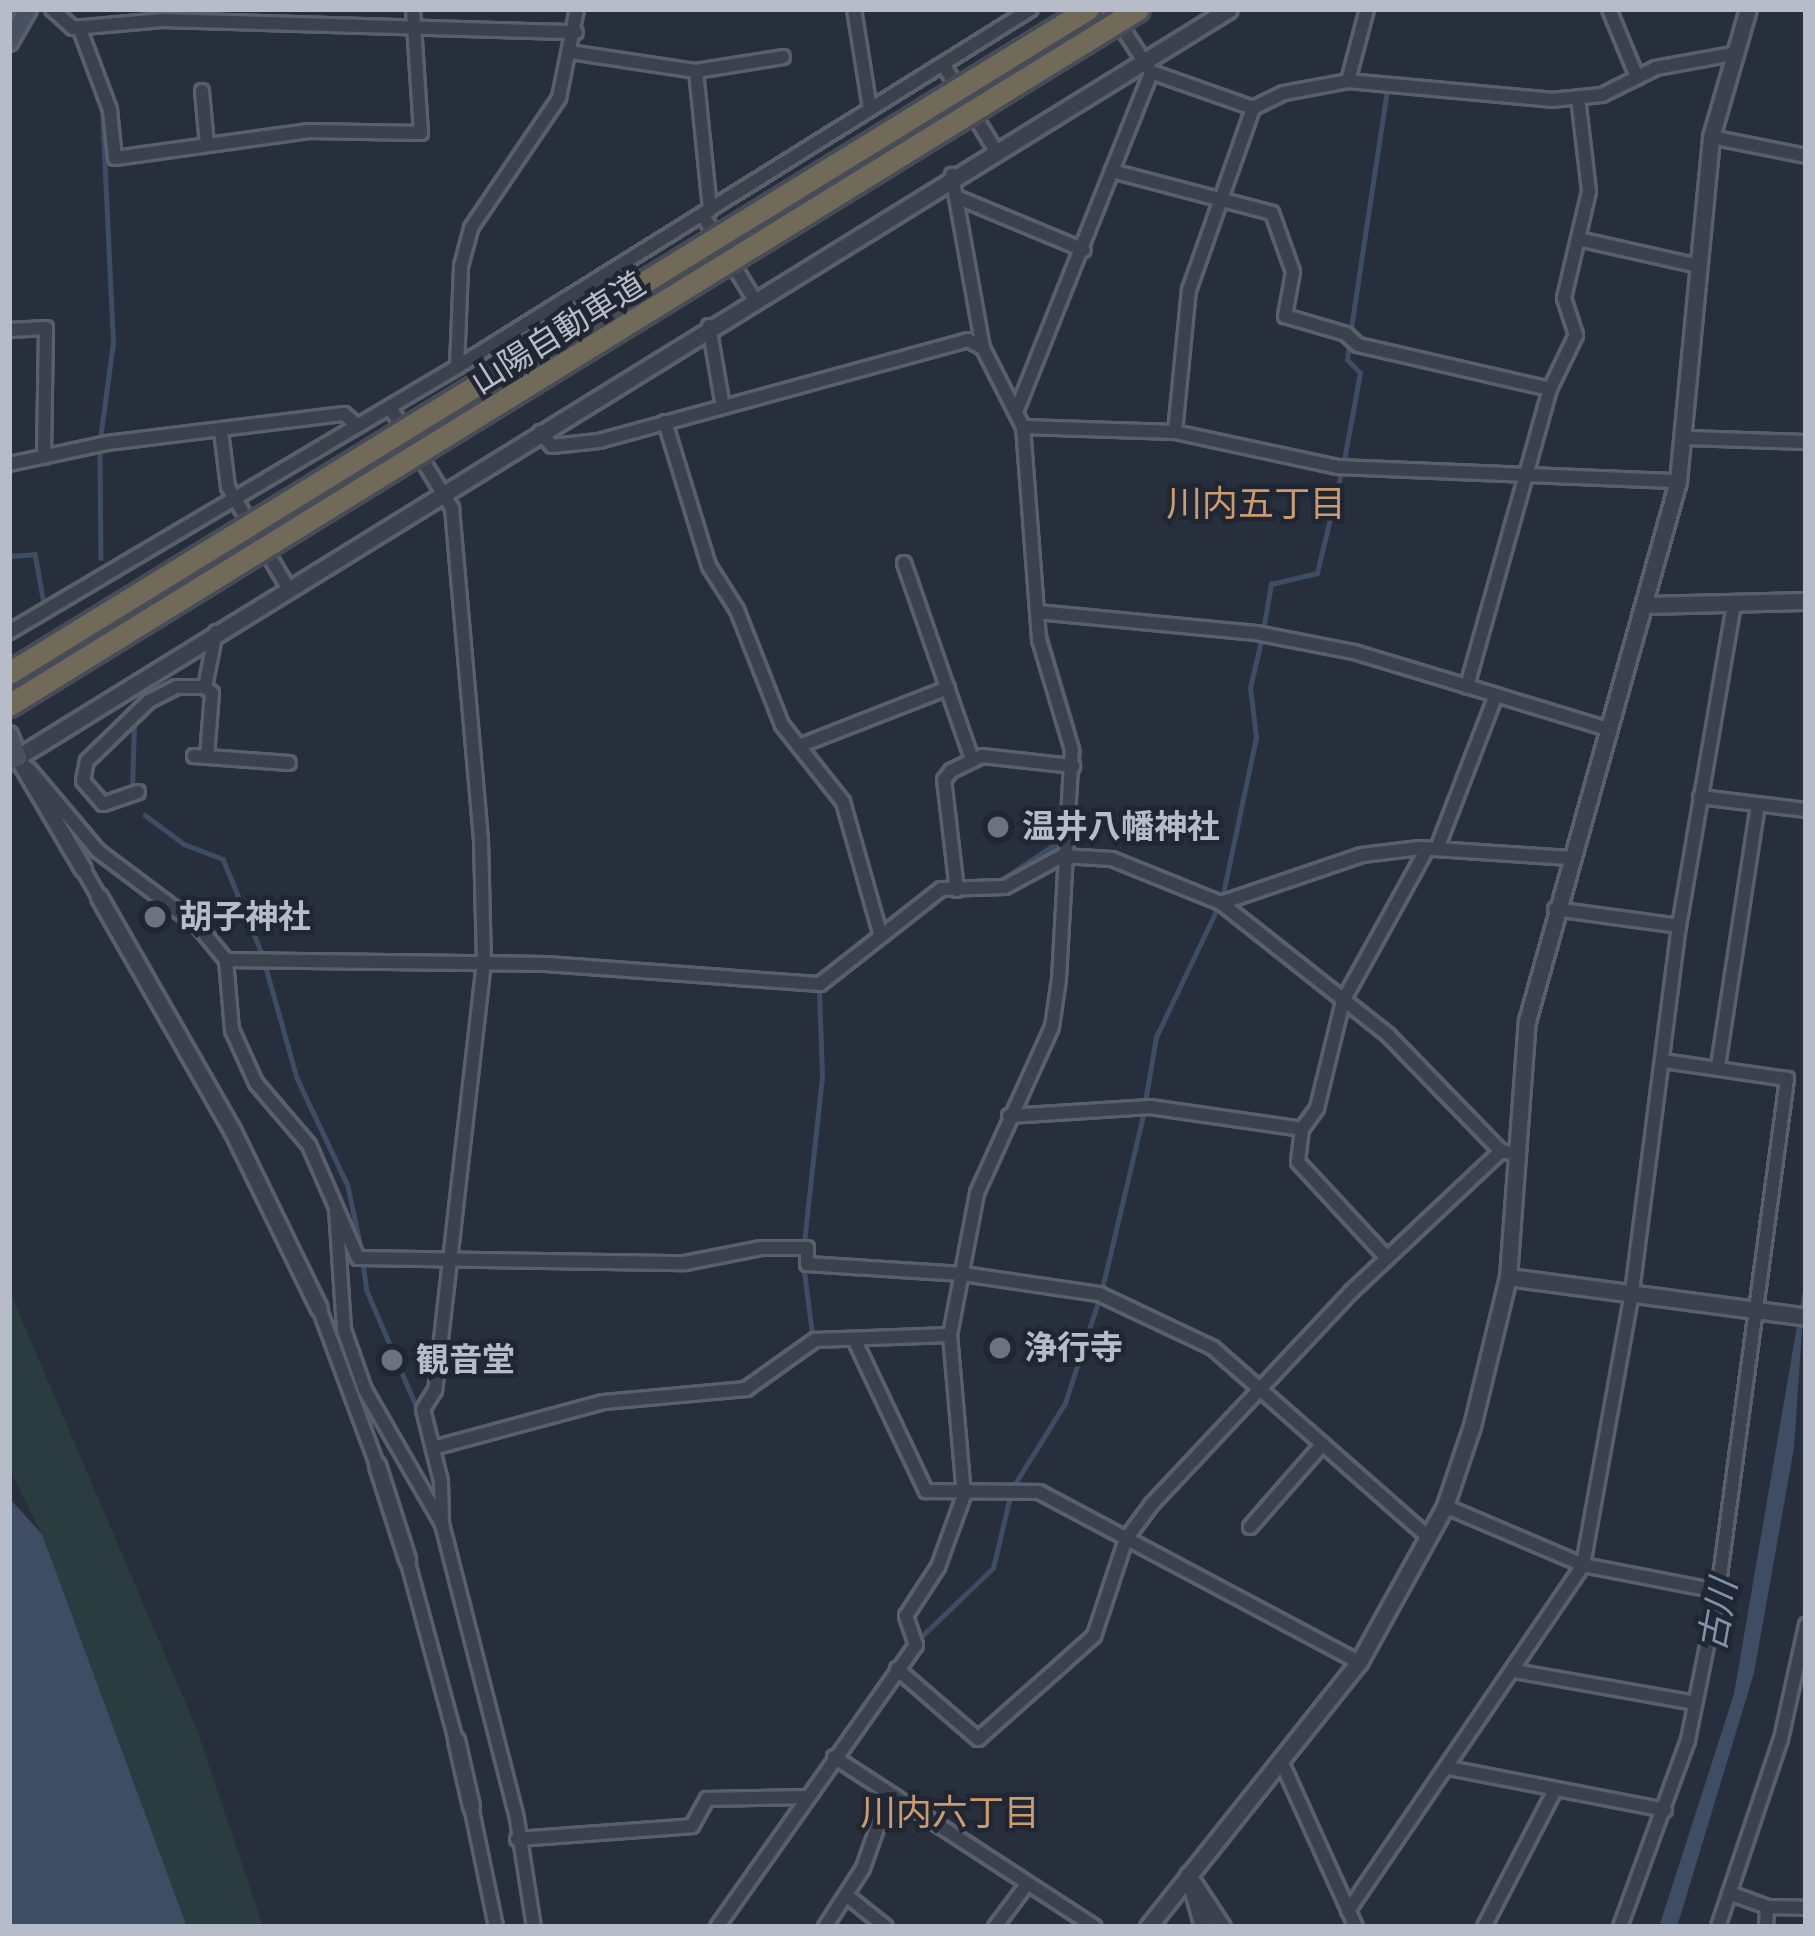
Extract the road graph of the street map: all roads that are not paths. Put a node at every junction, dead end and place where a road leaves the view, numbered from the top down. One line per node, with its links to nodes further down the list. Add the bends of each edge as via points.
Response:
1 (28, 9): 17 (main road)
2 (52, 9): 15 (street)
3 (413, 9): 14 (street)
4 (577, 9): 16 (street)
5 (854, 9): 29 (street)
6 (1088, 9): 73 (highway, 山陽自動車道, bridge)
7 (1110, 9): 22 (street)
8 (1138, 9): 78 (highway, 山陽自動車道, bridge)
9 (1229, 9): 22 (street)
10 (1367, 9): 25 (street)
11 (1609, 9): 24 (street)
12 (1748, 9): 19 (street)
13 (1024, 11): 21 (street)
14 (413, 25): 15 (street, via 163,20); 16 (street); 31 (street, via 421,133 309,131)
15 (79, 27): 31 (street, via 110,110 115,158)
16 (576, 32): 18 (street)
17 (9, 42)
18 (570, 52): 23 (street); 46 (street, via 559,98 471,228 461,266)
19 (1732, 54): 24 (street); 30 (street)
20 (783, 57): 23 (street)
21 (943, 64): 29 (street); 32 (street)
22 (1148, 67): 28 (street); 32 (street); 34 (street)
23 (696, 71): 38 (street)
24 (1637, 76): 27 (street)
25 (1348, 81): 27 (street); 28 (street)
26 (202, 91): 31 (street)
27 (1578, 98): 39 (street, via 1589,191)
28 (1253, 108): 37 (street)
29 (870, 110): 38 (street)
30 (1711, 137): 33 (street); 41 (street)
31 (207, 145)
32 (994, 148): 35 (street)
33 (1806, 156)
34 (1112, 171): 37 (street); 40 (street)
35 (952, 176): 36 (street); 42 (street)
36 (959, 198): 40 (street); 45 (street, via 958,230)
37 (1222, 199): 47 (street, via 1282,223 1293,272 1285,316 1358,345); 56 (street, via 1190,290)
38 (706, 212): 42 (street); 46 (street)
39 (1578, 239): 41 (street); 47 (street, via 1564,298 1576,335)
40 (1084, 250): 50 (street)
41 (1699, 266): 57 (street)
42 (754, 299): 43 (street)
43 (709, 326): 48 (street); 55 (street)
44 (9, 330): 59 (street, via 46,328)
45 (983, 348): 48 (street, via 968,340); 50 (street)
46 (457, 367): 49 (street)
47 (1550, 389): 61 (street)
48 (722, 401): 51 (street)
49 (390, 407): 52 (street); 63 (street)
50 (1016, 412): 53 (street)
51 (665, 422): 55 (street, via 552,446); 80 (street, via 709,566)
52 (358, 426): 54 (street, via 344,414); 64 (street)
53 (1023, 427): 56 (street); 70 (street)
54 (221, 431): 59 (street); 64 (street)
55 (540, 432): 63 (street)
56 (1175, 432): 61 (street, via 1338,467)
57 (1686, 437): 58 (street); 62 (street)
58 (1806, 442)
59 (44, 457): 60 (street)
60 (9, 464)
61 (1529, 475): 62 (street); 75 (street)
62 (1678, 481): 69 (street)
63 (443, 492): 66 (street); 100 (street, via 455,526 476,751)
64 (234, 502): 66 (street); 72 (street)
65 (904, 563): 76 (street)
66 (287, 586): 71 (street)
67 (1806, 602): 68 (street)
68 (1734, 604): 69 (street); 86 (street)
69 (1644, 605): 79 (street)
70 (1037, 611): 75 (street, via 1256,633); 83 (street)
71 (216, 631): 74 (street); 81 (street)
72 (9, 632)
73 (9, 673)
74 (205, 687): 84 (street, via 212,693 200,757); 85 (street, via 176,688 149,701 87,761 83,781 103,804)
75 (1467, 687): 77 (street)
76 (947, 688): 80 (street); 82 (street)
77 (1496, 695): 79 (street); 89 (street)
78 (9, 705)
79 (1608, 729): 91 (street)
80 (799, 746): 98 (street, via 843,802)
81 (11, 749): 92 (street); 99 (street, via 98,851 198,926)
82 (972, 759): 83 (street); 93 (street, via 944,780)
83 (1073, 766): 90 (street)
84 (284, 767)
85 (137, 792)
86 (1700, 797): 87 (street); 97 (street)
87 (1758, 806): 88 (street); 103 (street)
88 (1806, 810)
89 (1432, 849): 91 (street); 95 (street, via 1330,863); 101 (street)
90 (1062, 856): 93 (street, via 1005,887); 95 (street, via 1112,859); 104 (street, via 1064,929 1052,1028)
91 (1570, 857): 96 (street)
92 (83, 869): 94 (street)
93 (957, 890): 98 (street, via 940,889)
94 (99, 897): 113 (street, via 232,1130)
95 (1220, 903): 101 (street)
96 (1556, 909): 97 (street); 106 (street, via 1527,1021)
97 (1679, 926): 102 (street)
98 (880, 936): 100 (street, via 820,985)
99 (226, 960): 100 (street); 107 (street, via 232,1030 256,1082 308,1145)
100 (484, 962): 108 (street)
101 (1343, 1001): 105 (street, via 1316,1108); 106 (street)
102 (1663, 1060): 103 (street); 112 (street)
103 (1718, 1066): 114 (street, via 1787,1079)
104 (1009, 1117): 105 (street, via 1150,1107); 110 (street, via 977,1193)
105 (1302, 1129): 109 (street, via 1304,1171)
106 (1509, 1152): 109 (street); 111 (street)
107 (334, 1193): 108 (street, via 358,1258); 124 (street, via 344,1330 365,1390)
108 (450, 1256): 110 (street, via 685,1263 807,1248 807,1264); 120 (street, via 435,1390 422,1409)
109 (1387, 1258): 118 (street)
110 (963, 1274): 116 (street); 118 (street, via 1099,1294 1213,1348)
111 (1508, 1277): 112 (street); 123 (street)
112 (1632, 1292): 114 (street); 129 (street)
113 (320, 1308): 121 (street)
114 (1757, 1311): 115 (street); 130 (street)
115 (1806, 1317)
116 (950, 1335): 117 (street); 122 (street)
117 (856, 1343): 120 (street, via 814,1340 746,1389 604,1402); 122 (street, via 923,1488)
118 (1264, 1390): 119 (street); 127 (street)
119 (1321, 1446): 125 (street); 126 (street)
120 (433, 1448): 124 (street)
121 (377, 1465): 128 (street)
122 (964, 1495): 127 (street, via 1039,1492); 133 (street, via 938,1567 906,1616 916,1645)
123 (1445, 1506): 126 (street); 129 (street)
124 (442, 1524): 145 (street)
125 (1250, 1527)
126 (1429, 1538): 132 (street)
127 (1126, 1539): 132 (street); 133 (street, via 1094,1636 978,1739)
128 (407, 1559): 136 (street)
129 (1583, 1565): 130 (street); 134 (street)
130 (1718, 1591): 135 (street)
131 (1806, 1625): 148 (street, via 1781,1739)
132 (1359, 1662): 138 (street)
133 (897, 1670): 137 (street)
134 (1514, 1671): 135 (street); 139 (street)
135 (1695, 1703): 144 (street)
136 (456, 1740): 143 (street)
137 (834, 1757): 141 (street); 142 (street)
138 (1281, 1761): 146 (street); 152 (street)
139 (1449, 1768): 140 (street); 152 (street)
140 (1554, 1792): 144 (street); 164 (street)
141 (889, 1794): 147 (street); 149 (street)
142 (806, 1797): 145 (street, via 707,1799 692,1826); 155 (street)
143 (471, 1806): 153 (street)
144 (1665, 1810): 165 (street)
145 (517, 1839): 154 (street)
146 (1188, 1875): 160 (street); 161 (street); 162 (street)
147 (1025, 1887): 158 (street); 159 (street)
148 (1732, 1894): 150 (street); 166 (street)
149 (845, 1895): 156 (street); 157 (street)
150 (1767, 1907): 151 (street); 167 (street)
151 (1806, 1908)
152 (1348, 1911): 163 (street)
153 (496, 1927)
154 (534, 1927)
155 (717, 1927)
156 (825, 1927)
157 (886, 1927)
158 (994, 1927)
159 (1095, 1927)
160 (1148, 1927)
161 (1203, 1927)
162 (1222, 1927)
163 (1356, 1927)
164 (1484, 1927)
165 (1620, 1927)
166 (1718, 1927)
167 (1766, 1927)

